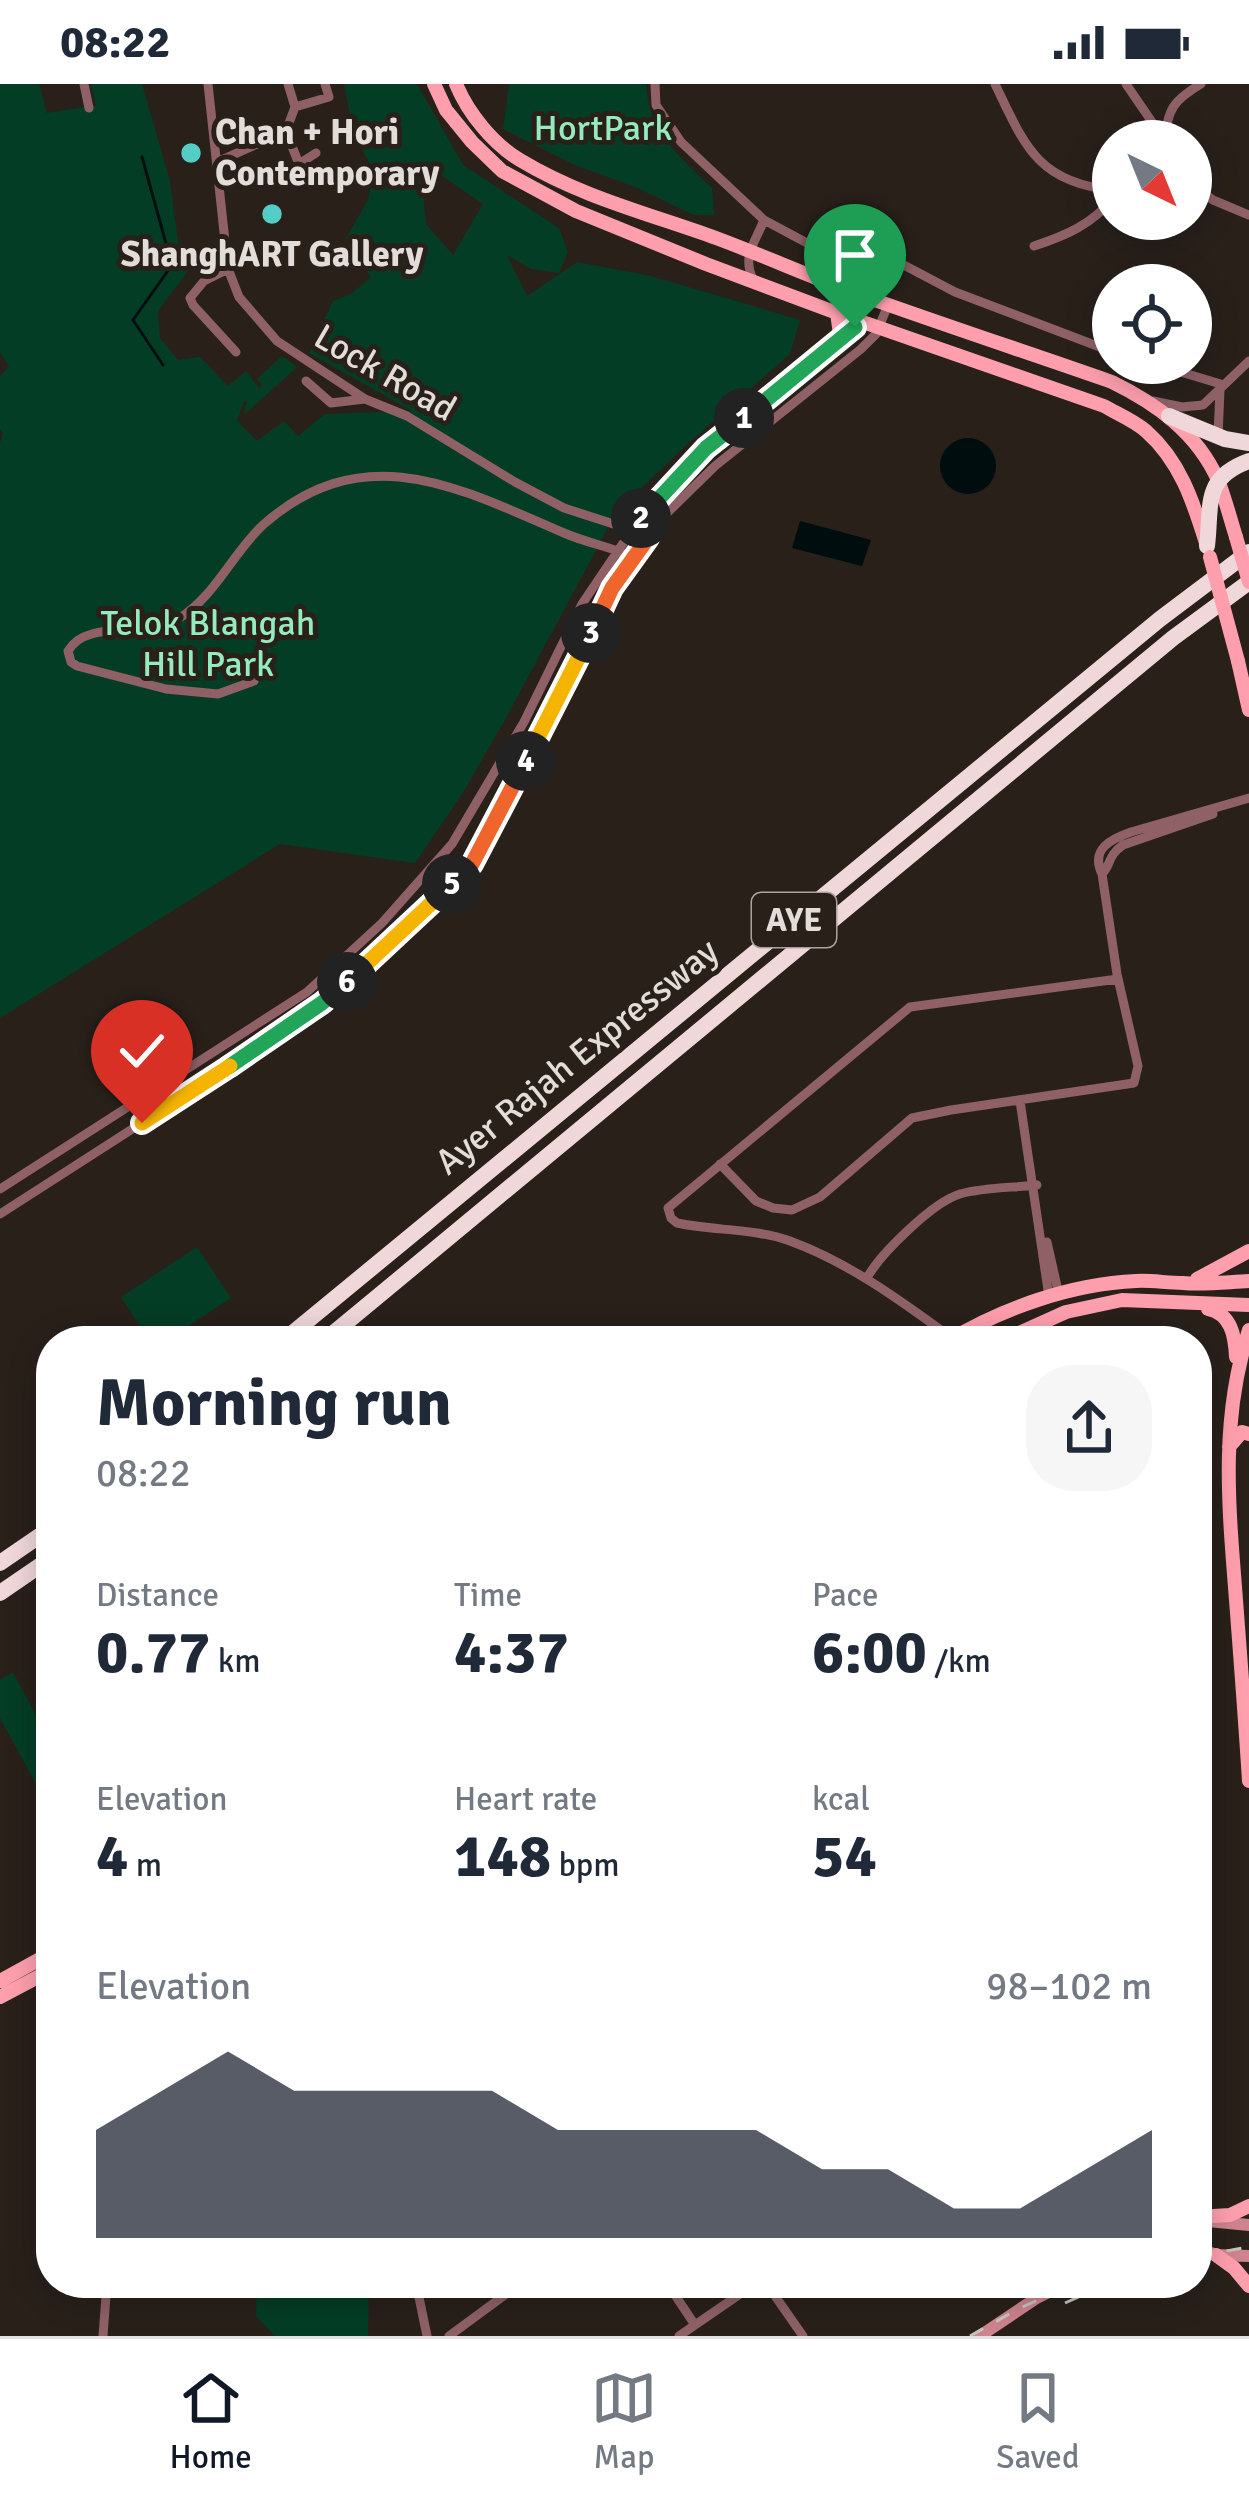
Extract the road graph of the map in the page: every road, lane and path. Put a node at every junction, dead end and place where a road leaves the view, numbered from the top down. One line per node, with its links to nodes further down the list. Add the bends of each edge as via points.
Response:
1 (84, 84): 12 (street)
2 (208, 84): 17 (street, Lock Road)
3 (288, 84): 11 (street)
4 (325, 84): 11 (street, via 329,97)
5 (434, 84): 28 (main road, via 446,110 502,171)
6 (456, 84): 23 (main road, via 517,159)
7 (655, 84): 22 (street, via 656,105 681,142)
8 (995, 84): 18 (street, via 1033,155)
9 (1126, 84): 13 (street)
10 (1201, 84): 14 (street, via 1178,99)
11 (295, 107): 15 (street)
12 (89, 108)
13 (1151, 120)
14 (1166, 120)
15 (286, 131): 16 (street, via 299,164); 17 (street)
16 (316, 153)
17 (217, 162): 29 (street, Lock Road)
18 (1092, 187)
19 (1212, 199): 20 (street)
20 (1249, 214)
21 (1092, 219): 25 (street)
22 (764, 220): 24 (street); 26 (street)
23 (714, 237): 26 (main road); 28 (main road, via 719,257)
24 (807, 243)
25 (1034, 246)
26 (751, 252): 30 (street, via 747,268); 31 (main road)
27 (898, 262): 37 (street)
28 (706, 264): 30 (main road)
29 (228, 269): 39 (street, via 190,298); 45 (street, Lock Road, via 239,297 277,341)
30 (755, 283): 33 (main road)
31 (869, 298): 32 (main road); 34 (street)
32 (888, 304): 35 (street); 41 (main road)
33 (838, 313): 34 (main road); 36 (main road)
34 (859, 320): 35 (main road); 36 (street)
35 (879, 326): 53 (street, via 861,350 715,466); 55 (main road, via 1105,406 1145,430 1174,462)
36 (841, 340): 52 (street, via 706,448)
37 (1088, 344): 38 (street); 41 (street)
38 (1092, 345)
39 (236, 352)
40 (1249, 361): 44 (street)
41 (1079, 370): 46 (main road)
42 (306, 381): 45 (street, via 331,403)
43 (1212, 384): 44 (street)
44 (1222, 387): 46 (street, via 1203,406); 48 (street)
45 (365, 400): 52 (street, Lock Road, via 564,508)
46 (1148, 400): 47 (main road)
47 (1169, 416): 48 (highway); 51 (main road)
48 (1218, 436): 49 (highway)
49 (1249, 442)
50 (1249, 460): 51 (highway)
51 (1218, 480): 55 (highway); 58 (main road, bridge)
52 (632, 530): 53 (street, Lock Road); 54 (street)
53 (648, 538): 57 (street)
54 (618, 550): 57 (street); 60 (street, via 424,479 346,478 263,525 187,614 155,630 81,637 68,652 74,665 166,688 218,694); 67 (street, via 452,844 382,923 307,992)
55 (1208, 552): 59 (main road, bridge)
56 (1249, 552): 76 (highway, Ayer Rajah Expressway / AYE)
57 (634, 557): 68 (street, via 472,864 322,1003)
58 (1249, 582): 77 (highway, Ayer Rajah Expressway / AYE)
59 (1242, 666): 61 (main road)
60 (254, 681)
61 (1249, 710)
62 (1249, 801): 63 (street, via 1106,843 1098,866)
63 (1118, 979): 64 (street, via 1138,1066 1134,1083); 65 (street, via 910,1007)
64 (1022, 1101): 65 (street, via 912,1118 820,1197 792,1210 756,1201); 66 (street)
65 (720, 1164): 70 (street, via 668,1208 674,1221 788,1240)
66 (1035, 1185): 70 (street, via 952,1197 889,1246); 73 (street)
67 (0, 1189)
68 (0, 1214)
69 (1249, 1251): 72 (main road)
70 (867, 1278): 78 (street)
71 (1249, 1281): 72 (main road)
72 (1187, 1284): 73 (main road, via 1136,1281)
73 (1054, 1296): 79 (main road)
74 (1186, 1303): 75 (main road); 80 (main road, via 1122,1300); 82 (main road, via 1220,1312 1230,1324)
75 (1249, 1305)
76 (301, 1326)
77 (342, 1326)
78 (931, 1326)
79 (977, 1326)
80 (1035, 1326)
81 (1249, 1330): 82 (main road)
82 (1236, 1370): 84 (main road)
83 (1249, 1434): 84 (main road)
84 (1229, 1447): 89 (main road)
85 (36, 1538): 86 (highway)
86 (0, 1563)
87 (36, 1568): 88 (highway)
88 (0, 1593)
89 (1249, 1781)
90 (36, 1962): 92 (main road)
91 (36, 1978): 93 (main road)
92 (0, 1981)
93 (0, 1997)
94 (1249, 2206): 95 (main road)
95 (1212, 2217)
96 (1212, 2220): 97 (street)
97 (1249, 2224)
98 (1212, 2254): 99 (street)
99 (1216, 2255): 100 (street); 101 (main road)
100 (1249, 2255)
101 (1249, 2286)
102 (103, 2298): 110 (street)
103 (419, 2298): 111 (street)
104 (501, 2298): 112 (street)
105 (677, 2298): 109 (street)
106 (734, 2298): 109 (street)
107 (776, 2298): 114 (street)
108 (1035, 2299): 115 (street)
109 (695, 2325): 113 (street)
110 (100, 2336)
111 (427, 2336)
112 (449, 2336)
113 (679, 2336)
114 (803, 2336)
115 (980, 2336)

